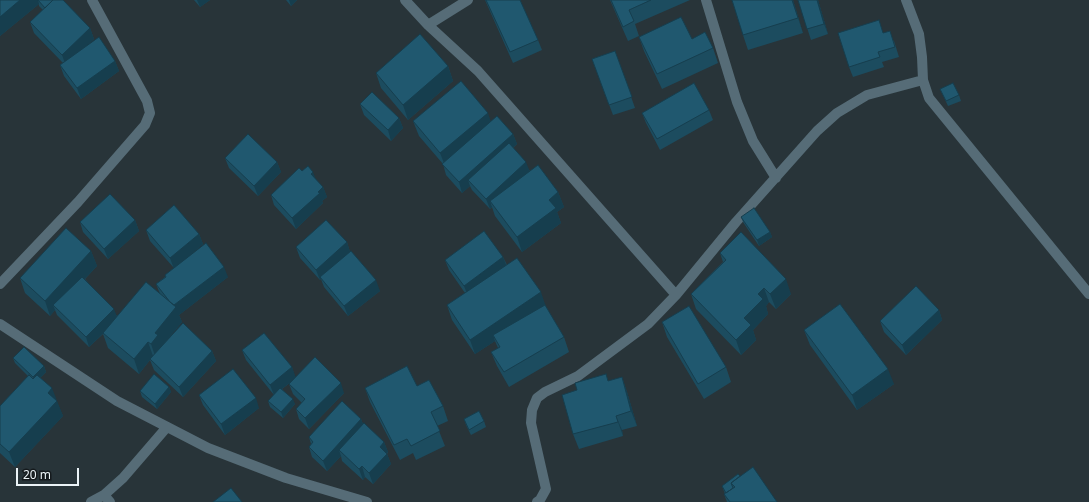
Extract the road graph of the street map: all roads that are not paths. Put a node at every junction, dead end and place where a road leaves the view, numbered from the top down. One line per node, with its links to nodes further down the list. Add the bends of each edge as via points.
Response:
1 (92, 0): 9 (street, via 147,101 150,113 145,124 78,202)
2 (406, 0): 6 (street)
3 (468, 0): 6 (street)
4 (706, 0): 8 (street, via 737,102 754,141)
5 (906, 0): 7 (street, via 919,34)
6 (428, 25): 11 (street, via 478,71)
7 (923, 80): 8 (street, via 867,95 837,113); 10 (street, via 929,98)
8 (776, 178): 11 (street)
9 (0, 284)
10 (1089, 294)
11 (676, 295): 17 (street, via 648,324 578,376 537,398 532,410 531,423 546,489)
12 (0, 324): 13 (street, via 117,401)
13 (167, 427): 14 (street); 16 (street, via 208,448 286,478)
14 (107, 498): 15 (street)
15 (92, 502)
16 (367, 502)
17 (537, 502)

